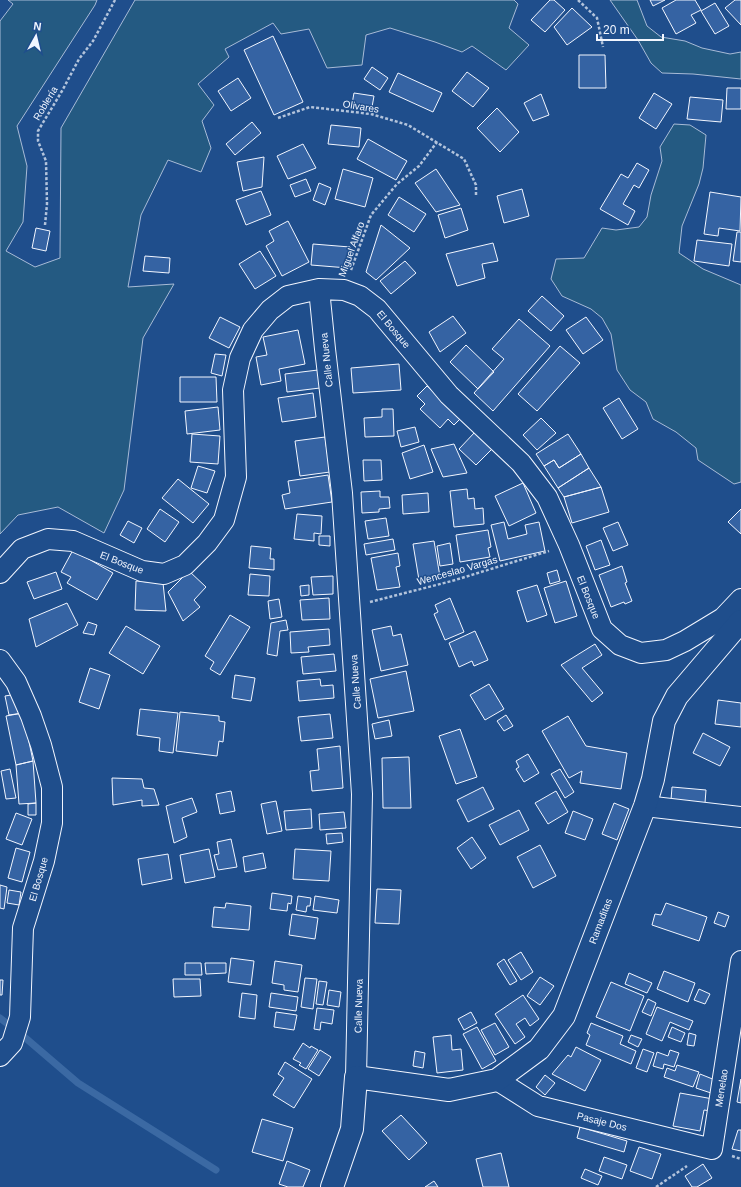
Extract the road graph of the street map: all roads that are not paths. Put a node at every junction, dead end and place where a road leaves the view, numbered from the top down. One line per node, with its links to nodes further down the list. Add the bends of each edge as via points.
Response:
1 (319, 289): 2 (street, El Bosque, via 288,296 270,310 254,330 243,351 233,390 236,476 224,520 207,543 185,565 164,574 142,571 73,541 48,539 22,550); 3 (street, El Bosque, via 344,290 360,296 377,309 449,395 521,463 547,497 602,629 620,645 641,653 666,650 722,618); 10 (street, Calle Nueva, via 342,493 362,794)
2 (0, 573)
3 (741, 599)
4 (741, 621): 6 (street, Ramaditas, via 677,696 664,722)
5 (0, 660): 9 (street, El Bosque, via 16,682 41,745 52,787 52,823 44,861 23,928 20,1017 12,1043)
6 (645, 806): 7 (street); 11 (street, Ramaditas, via 564,1016 539,1049)
7 (741, 817)
8 (741, 961): 12 (street, Menelao)
9 (0, 1056)
10 (356, 1077): 11 (street, Ramaditas, via 449,1090); 13 (street, via 352,1129)
11 (497, 1080): 12 (street, Pasaje Dos, via 538,1106)
12 (712, 1149)
13 (332, 1187)

